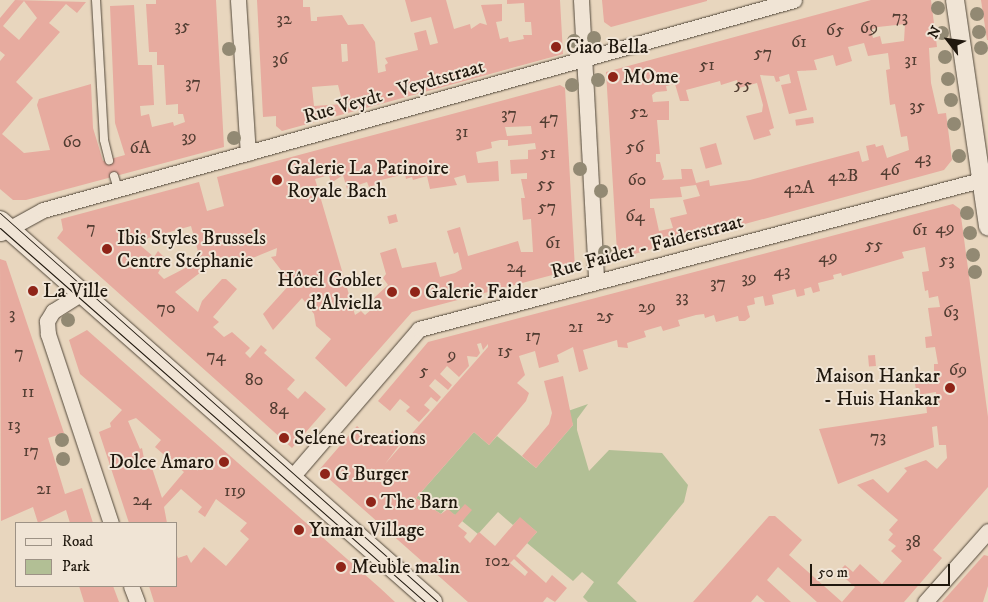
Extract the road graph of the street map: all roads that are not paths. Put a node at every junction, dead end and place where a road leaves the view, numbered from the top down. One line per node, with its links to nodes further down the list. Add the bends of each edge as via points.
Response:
1 (96, 0): 8 (lane, via 104,140)
2 (238, 0): 7 (street)
3 (581, 0): 6 (street)
4 (794, 0): 6 (street, Rue Veydt - Veydtstraat)
5 (955, 0): 9 (street)
6 (585, 58): 7 (street, Rue Veydt - Veydtstraat); 12 (street)
7 (248, 153): 11 (street, Rue Veydt - Veydtstraat, via 116,183)
8 (109, 160)
9 (985, 179): 10 (street); 12 (street, Rue Faider - Faiderstraat)
10 (988, 226)
11 (3, 228): 13 (main road)
12 (596, 280): 14 (street, Rue Faider - Faiderstraat, via 419,330)
13 (82, 294): 14 (main road); 15 (street, via 53,310 47,321 48,334)
14 (291, 478): 19 (main road)
15 (111, 522)
16 (988, 530): 20 (street)
17 (132, 587): 18 (street)
18 (137, 602)
19 (432, 602)
20 (925, 602)

